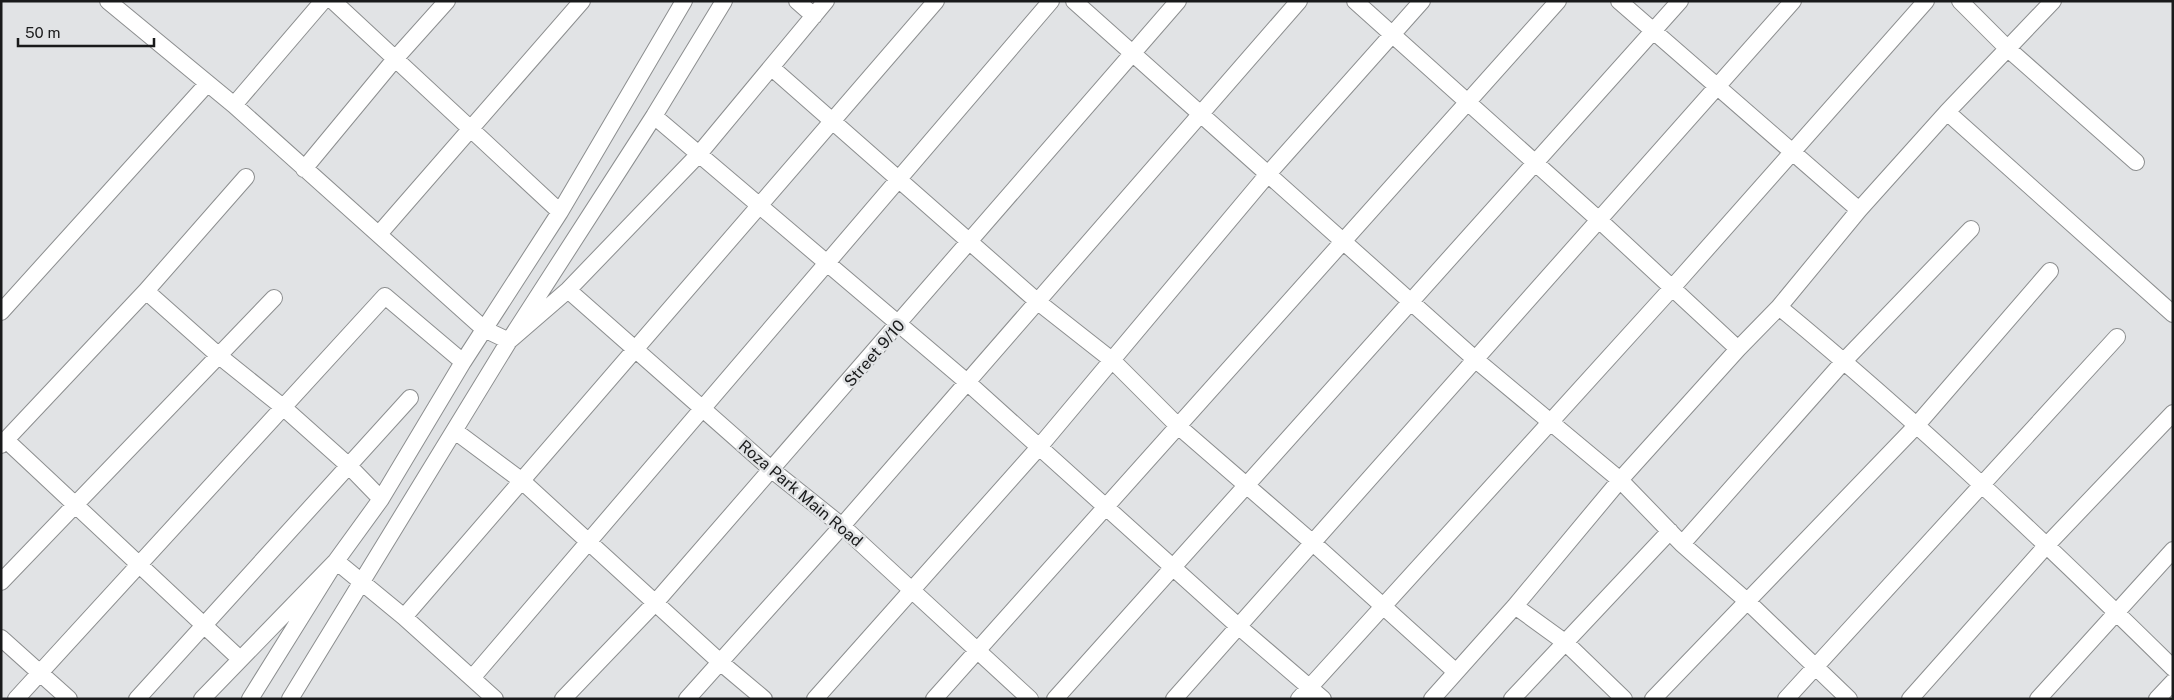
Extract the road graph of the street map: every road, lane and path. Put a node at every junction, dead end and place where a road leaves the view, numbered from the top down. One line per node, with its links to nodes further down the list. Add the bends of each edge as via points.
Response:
1 (108, 1): 31 (street)
2 (323, 1): 34 (street)
3 (333, 1): 29 (street)
4 (447, 1): 29 (street)
5 (582, 1): 39 (street)
6 (684, 1): 50 (street)
7 (724, 1): 37 (street)
8 (798, 1): 24 (street)
9 (826, 1): 24 (street)
10 (936, 1): 38 (street)
11 (1051, 1): 47 (street)
12 (1074, 1): 28 (street)
13 (1178, 1): 28 (street, Street 9/10)
14 (1299, 1): 36 (street)
15 (1355, 1): 26 (street)
16 (1422, 1): 26 (street)
17 (1558, 1): 33 (street)
18 (1619, 1): 25 (street)
19 (1680, 1): 25 (street)
20 (1793, 1): 32 (street)
21 (1926, 1): 40 (street)
22 (1960, 1): 27 (street)
23 (2053, 1): 27 (street)
24 (814, 16): 30 (street)
25 (1653, 31): 32 (street); 42 (street)
26 (1393, 34): 33 (street); 45 (street)
27 (2007, 48): 35 (street); 43 (street)
28 (1134, 54): 36 (street); 55 (street, Street 9/10)
29 (395, 59): 39 (street); 44 (street)
30 (772, 68): 38 (street); 41 (street)
31 (207, 84): 34 (street); 65 (street)
32 (1717, 87): 40 (street); 51 (street)
33 (1468, 102): 42 (street); 54 (street)
34 (234, 105): 44 (street)
35 (1947, 112): 49 (street); 66 (street)
36 (1202, 115): 45 (street); 62 (street)
37 (654, 116): 41 (street); 70 (street)
38 (832, 122): 47 (street); 48 (street)
39 (470, 128): 50 (street); 53 (street)
40 (1792, 152): 49 (street); 58 (street)
41 (699, 154): 48 (street); 59 (street)
42 (1536, 162): 51 (street); 63 (street)
43 (2136, 162)
44 (304, 169): 53 (street)
45 (1268, 174): 54 (street); 75 (street)
46 (246, 177): 60 (street)
47 (899, 180): 55 (street); 56 (street)
48 (760, 205): 56 (street); 71 (street)
49 (1859, 210): 64 (street)
50 (560, 212): 68 (street)
51 (1600, 220): 58 (street); 74 (street)
52 (1971, 228): 76 (street)
53 (379, 234): 68 (street)
54 (1343, 241): 63 (street); 84 (street)
55 (970, 243): 62 (street); 67 (street, Street 9/10)
56 (827, 263): 67 (street); 81 (street)
57 (2050, 271): 85 (street)
58 (1672, 288): 72 (street); 83 (street)
59 (568, 290): 70 (street); 71 (street, Roza Park Main Road)
60 (146, 291): 73 (street); 87 (street)
61 (274, 298): 73 (street)
62 (1038, 302): 75 (street); 78 (street)
63 (1411, 302): 74 (street); 94 (street)
64 (1779, 307): 72 (street); 76 (street)
65 (1, 312)
66 (2173, 314)
67 (899, 324): 78 (street); 90 (street, Street 9/10)
68 (484, 329): 70 (street); 77 (street)
69 (2117, 336): 93 (street)
70 (509, 341): 86 (street)
71 (636, 349): 81 (street, Roza Park Main Road); 92 (street)
72 (1738, 349): 91 (street)
73 (218, 355): 80 (street); 96 (street)
74 (1476, 360): 83 (street); 101 (street)
75 (1113, 361): 84 (street); 88 (street)
76 (1844, 361): 85 (street); 102 (street)
77 (463, 362): 80 (street, via 385,296); 95 (street)
78 (967, 382): 88 (street); 98 (street)
79 (410, 398): 89 (street)
80 (284, 408): 89 (street); 106 (street)
81 (703, 408): 90 (street, Roza Park Main Road); 100 (street)
82 (2173, 412): 103 (street)
83 (1551, 421): 91 (street); 113 (street)
84 (1178, 426): 94 (street); 97 (street)
85 (1916, 426): 93 (street); 111 (street)
86 (456, 431): 92 (street); 109 (street)
87 (4, 442): 96 (street)
88 (1040, 446): 97 (street); 110 (street)
89 (349, 466): 95 (street); 117 (street)
90 (772, 470): 98 (street, Roza Park Main Road); 112 (street, Street 9/10)
91 (1620, 480): 99 (street); 114 (street)
92 (522, 481): 100 (street); 116 (street)
93 (1982, 484): 103 (street); 124 (street)
94 (1247, 485): 101 (street); 107 (street)
95 (381, 499): 105 (street)
96 (75, 505): 106 (street); 108 (street)
97 (1104, 506): 107 (street); 121 (street)
98 (842, 526): 110 (street, Roza Park Main Road); 123 (street)
99 (1670, 531): 102 (street); 120 (street)
100 (588, 542): 112 (street); 128 (street)
101 (1313, 543): 113 (street); 118 (street)
102 (1682, 544): 111 (street)
103 (2046, 546): 115 (street); 153 (street)
104 (2173, 550): 115 (street)
105 (336, 561): 109 (street); 122 (street); 135 (street)
106 (138, 564): 117 (street); 127 (street)
107 (1172, 566): 118 (street); 144 (street)
108 (1, 582)
109 (362, 582): 116 (street); 136 (street)
110 (912, 589): 121 (street, Roza Park Main Road); 141 (street)
111 (1748, 602): 124 (street); 150 (street)
112 (656, 603): 123 (street); 138 (street, Street 9/10)
113 (1382, 606): 126 (street); 130 (street)
114 (1515, 606): 120 (street); 126 (street)
115 (2116, 613): 125 (street); 154 (street)
116 (404, 618): 128 (street)
117 (204, 625): 122 (street); 133 (street)
118 (1238, 626): 130 (street); 145 (street)
119 (1, 638): 127 (street)
120 (1566, 643): 148 (street); 149 (street)
121 (976, 652): 142 (street); 143 (street, Roza Park Main Road)
122 (240, 659): 134 (street)
123 (720, 662): 139 (street); 140 (street)
124 (1815, 668): 151 (street); 152 (street)
125 (2173, 668)
126 (1456, 672): 147 (street)
127 (40, 673): 131 (street); 132 (street)
128 (472, 678): 137 (street)
129 (2173, 682): 155 (street)
130 (1304, 693): 146 (street)
131 (16, 699)
132 (69, 699)
133 (137, 699)
134 (202, 699)
135 (250, 699)
136 (290, 699)
137 (495, 699)
138 (563, 699)
139 (687, 699)
140 (764, 699)
141 (815, 699)
142 (934, 699)
143 (1030, 699)
144 (1055, 699)
145 (1174, 699)
146 (1323, 699)
147 (1432, 699)
148 (1512, 699)
149 (1624, 699)
150 (1653, 699)
151 (1786, 699)
152 (1849, 699)
153 (1910, 699)
154 (2038, 699)
155 (2157, 699)

